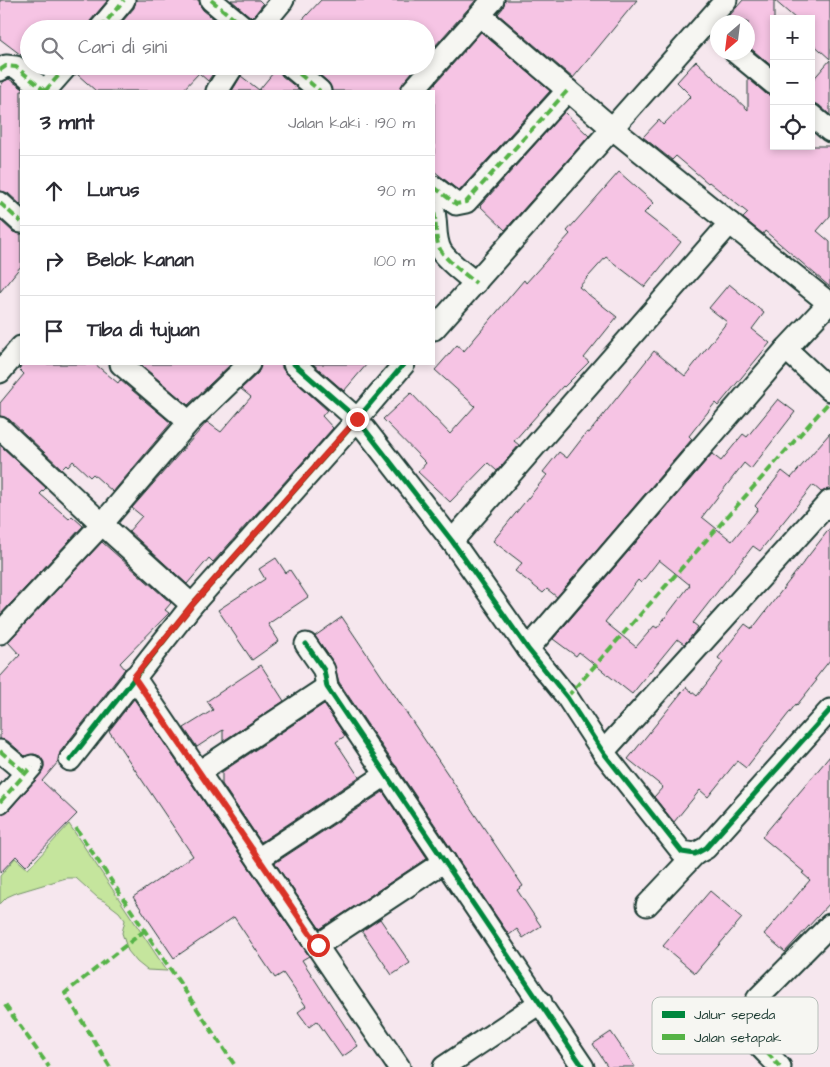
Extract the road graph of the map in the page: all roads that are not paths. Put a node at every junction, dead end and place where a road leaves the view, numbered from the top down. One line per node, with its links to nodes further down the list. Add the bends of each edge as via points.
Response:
1 (124, 0): 7 (street)
2 (211, 0): 8 (street)
3 (283, 0): 9 (street)
4 (726, 0): 6 (street)
5 (486, 7): 12 (street); 26 (street)
6 (718, 15)
7 (107, 20)
8 (235, 20)
9 (266, 20)
10 (710, 32): 28 (street)
11 (745, 60): 20 (street)
12 (435, 65)
13 (0, 70): 14 (street, via 6,66)
14 (20, 70)
15 (26, 75): 21 (street)
16 (59, 75): 22 (street)
17 (227, 75): 23 (street)
18 (301, 75): 24 (street)
19 (426, 75): 25 (street)
20 (770, 81)
21 (44, 90)
22 (46, 90)
23 (218, 90)
24 (319, 90)
25 (413, 90)
26 (568, 90): 28 (street); 30 (street, via 466,202 456,204)
27 (815, 119): 29 (street)
28 (613, 129): 34 (street); 35 (street)
29 (830, 131)
30 (435, 187)
31 (0, 203): 32 (street)
32 (20, 221)
33 (435, 222): 35 (street, via 441,250)
34 (730, 223): 36 (street); 51 (street)
35 (476, 283): 37 (street)
36 (830, 303): 39 (street)
37 (435, 329)
38 (20, 348): 44 (street)
39 (786, 349): 45 (street); 55 (street)
40 (122, 365): 47 (street)
41 (248, 365): 47 (street)
42 (295, 365): 46 (street)
43 (403, 365): 46 (street)
44 (0, 372)
45 (830, 390)
46 (357, 419): 51 (street); 52 (street)
47 (189, 422): 50 (street)
48 (0, 428): 50 (street)
49 (830, 500): 60 (street)
50 (102, 524): 52 (street); 53 (street)
51 (452, 542): 55 (street)
52 (192, 605): 56 (street)
53 (0, 633)
54 (306, 644): 57 (street, via 324,670)
55 (528, 648): 60 (street, via 567,697)
56 (134, 677): 61 (street); 62 (street)
57 (327, 687): 62 (street); 63 (street)
58 (830, 710): 65 (street, via 706,848)
59 (0, 751): 64 (street, via 29,769)
60 (603, 752): 65 (street, via 682,852)
61 (70, 760)
62 (199, 772): 66 (street)
63 (387, 774): 66 (street); 67 (street)
64 (0, 802)
65 (695, 854): 68 (street)
66 (258, 859): 70 (street)
67 (445, 861): 70 (street); 72 (street)
68 (647, 905)
69 (830, 925): 71 (street)
70 (318, 945): 74 (street)
71 (759, 997)
72 (541, 1002): 75 (street); 76 (street)
73 (768, 1054): 77 (street)
74 (399, 1067)
75 (444, 1067)
76 (584, 1067)
77 (780, 1067)

